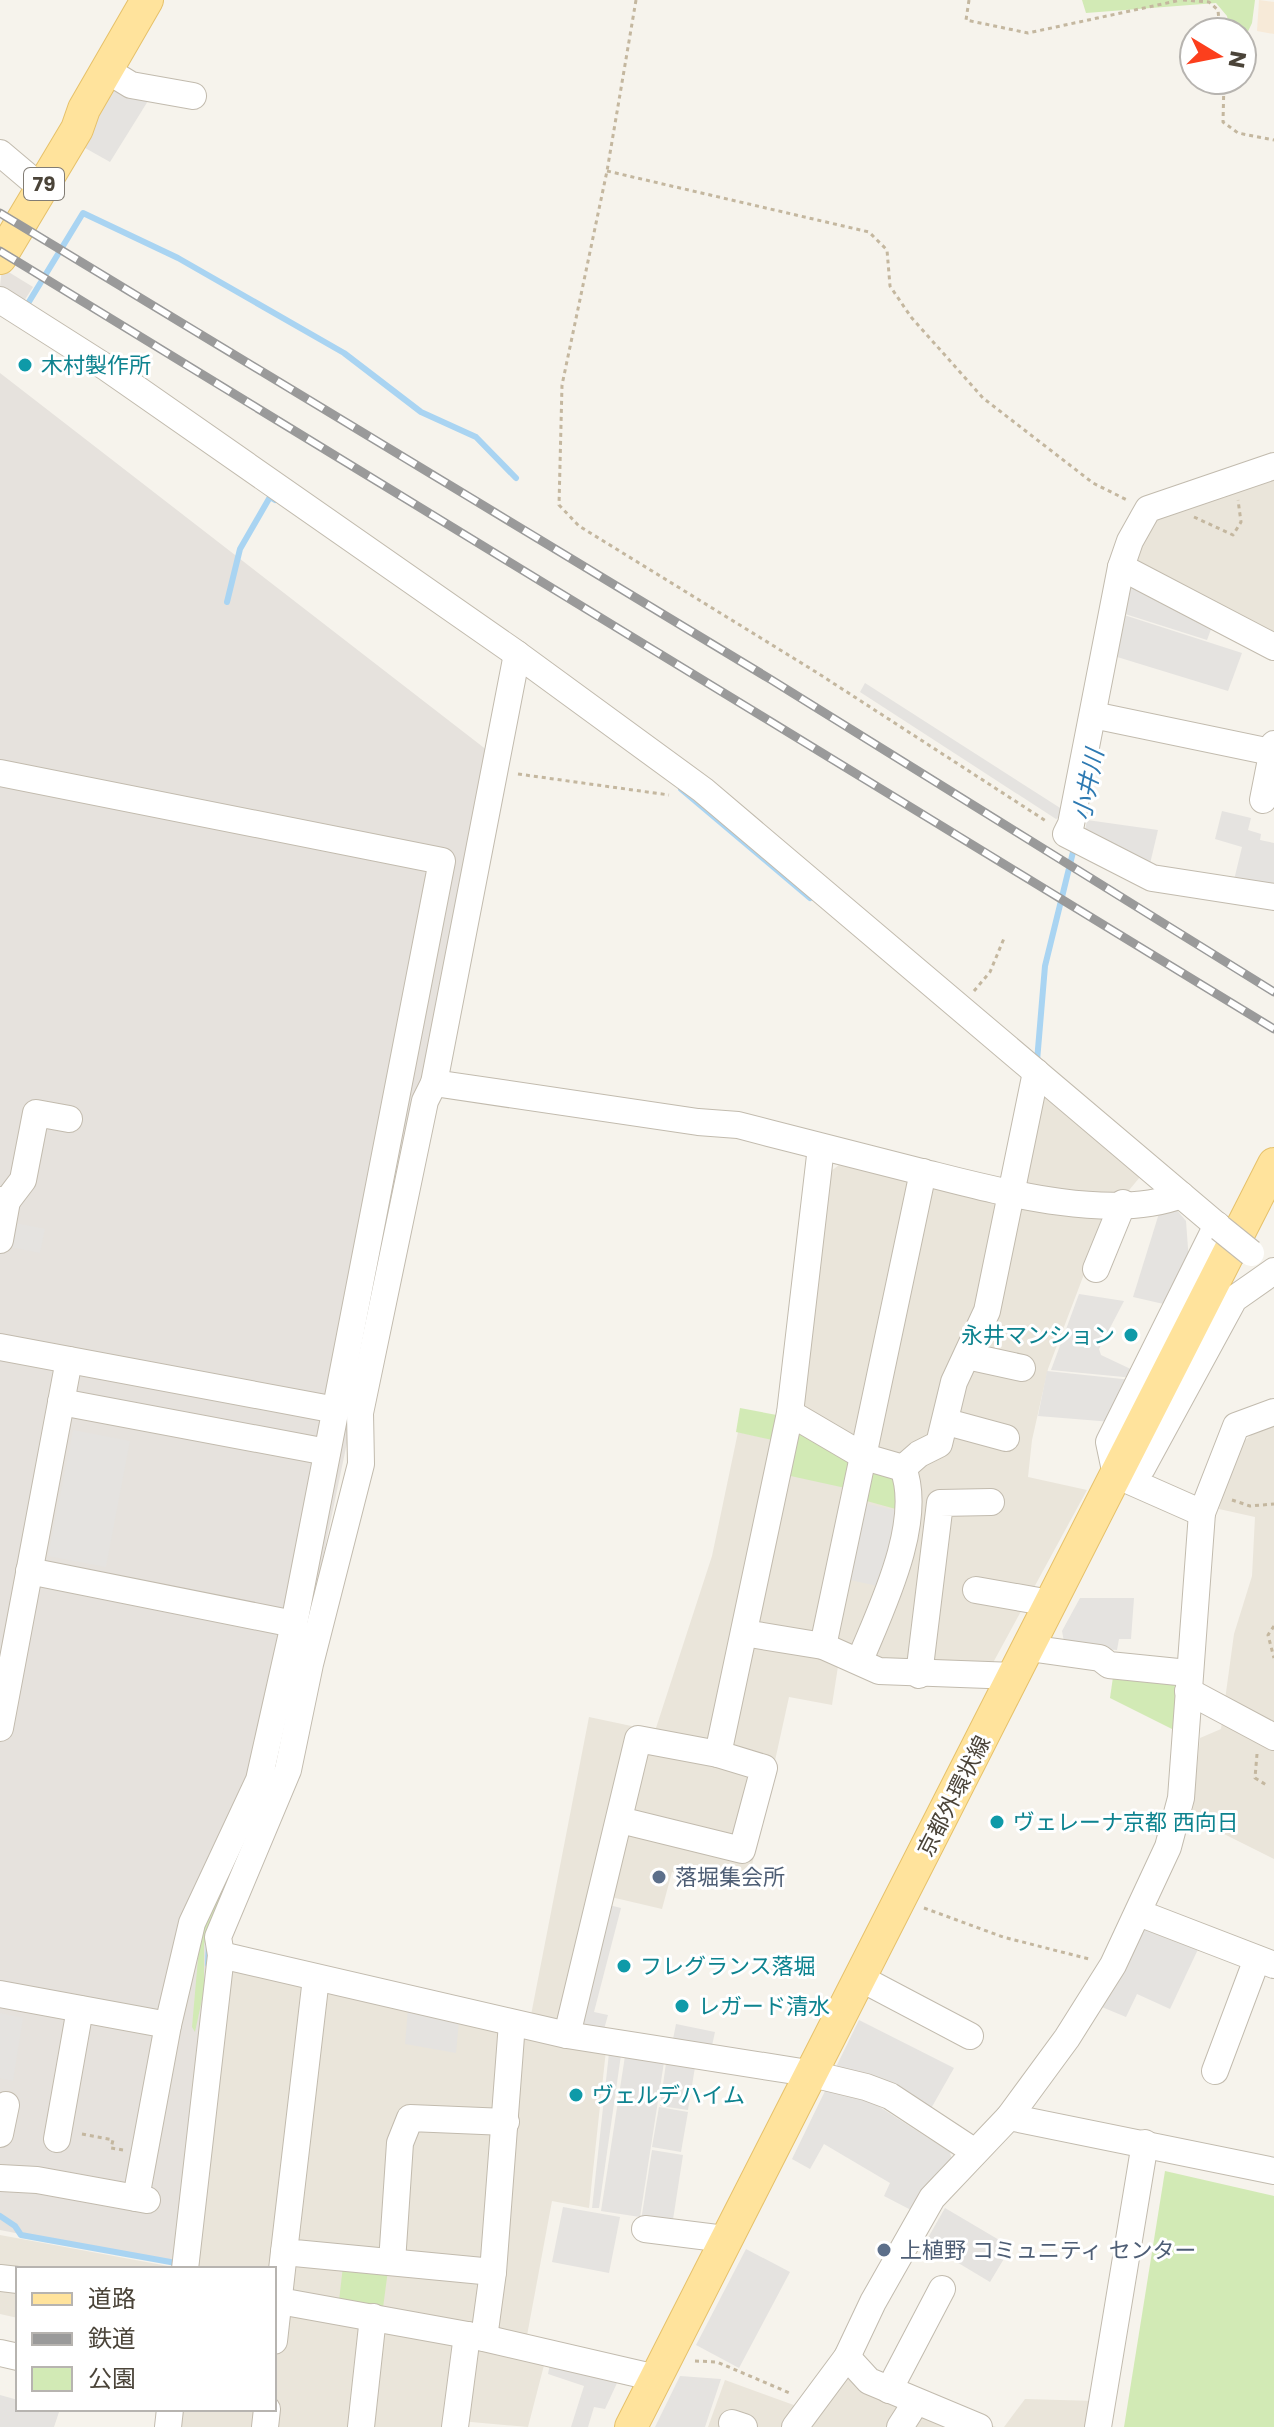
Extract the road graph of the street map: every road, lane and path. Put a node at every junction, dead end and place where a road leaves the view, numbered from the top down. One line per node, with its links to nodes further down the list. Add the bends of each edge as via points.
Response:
1 (147, 0): 6 (main road, 79)
2 (636, 0): 12 (path)
3 (969, 0): 4 (path, via 966,20 1028,33)
4 (1182, 0): 5 (path, via 1209,2)
5 (1219, 16)
6 (108, 71): 7 (street, via 131,85); 9 (main road, 79)
7 (193, 96)
8 (1224, 96): 10 (path, via 1223,122 1238,133)
9 (84, 109): 13 (main road, 79); 15 (main road, 79)
10 (1274, 140)
11 (0, 153): 13 (street)
12 (607, 171): 19 (path, via 869,232 887,250 890,286 911,317 983,398 1093,483); 30 (path, via 562,385 559,505 579,526)
13 (32, 180): 14 (main road, 79)
14 (0, 233)
15 (0, 258)
16 (15, 309): 23 (street)
17 (1274, 466): 19 (street)
18 (1237, 496): 20 (path, via 1241,522 1233,535)
19 (1148, 509): 21 (street)
20 (1193, 517)
21 (1121, 567): 22 (street); 24 (street)
22 (1274, 647)
23 (517, 654): 26 (street); 28 (street)
24 (1093, 715): 25 (street); 30 (street)
25 (1273, 748): 29 (street)
26 (495, 767): 28 (path, via 679,796); 35 (street)
27 (0, 773): 53 (street, via 442,861)
28 (698, 786): 33 (street)
29 (1263, 800)
30 (1066, 834): 31 (street, via 1152,878)
31 (1274, 897)
32 (1005, 936): 33 (path, via 990,972)
33 (960, 1007): 34 (street)
34 (1036, 1072): 40 (street); 41 (street)
35 (434, 1083): 37 (street, via 738,1125); 84 (street, via 425,1101 360,1413 361,1464 288,1770 218,1937)
36 (69, 1119): 42 (street, via 36,1113 23,1180)
37 (821, 1147): 39 (street); 55 (street)
38 (1274, 1164): 61 (main road, 京都外環状線)
39 (923, 1172): 40 (street); 59 (street)
40 (1010, 1195): 43 (street); 49 (street, via 987,1311)
41 (1181, 1195): 43 (street); 44 (street)
42 (4, 1200): 45 (street)
43 (1123, 1203): 46 (street)
44 (1218, 1227): 47 (street, bridge); 61 (street, via 1109,1442)
45 (0, 1240)
46 (1096, 1269)
47 (1274, 1271): 61 (street, via 1234,1299 1142,1468)
48 (0, 1347): 50 (street)
49 (967, 1356): 51 (street); 56 (street, via 954,1382)
50 (69, 1360): 52 (street); 53 (street)
51 (1022, 1368)
52 (61, 1402): 58 (street); 65 (street)
53 (336, 1410): 58 (street)
54 (1274, 1412): 63 (street, via 1236,1426)
55 (790, 1413): 59 (street); 70 (street)
56 (947, 1422): 57 (street); 60 (street, via 939,1444)
57 (1006, 1438)
58 (327, 1452): 68 (street)
59 (865, 1457): 60 (street); 71 (street)
60 (903, 1468): 73 (street, via 911,1487 904,1535)
61 (1116, 1475): 63 (street); 67 (main road, 京都外環状線)
62 (991, 1502): 75 (street, via 940,1503)
63 (1206, 1503): 64 (path); 76 (street)
64 (1274, 1504)
65 (29, 1571): 68 (street); 77 (street)
66 (976, 1590): 67 (street)
67 (1050, 1603): 74 (main road, 京都外環状線)
68 (294, 1624): 92 (street, via 259,1780 192,1923)
69 (1274, 1626): 72 (path, via 1268,1635)
70 (744, 1633): 71 (street); 79 (street)
71 (823, 1646): 73 (street)
72 (1274, 1658)
73 (860, 1660): 75 (street, via 879,1671)
74 (1022, 1662): 75 (street); 76 (street, via 1100,1658 1109,1665); 82 (main road, 京都外環状線)
75 (919, 1675)
76 (1188, 1682): 78 (street); 83 (street, via 1176,1823)
77 (0, 1728)
78 (1267, 1741): 80 (path, via 1254,1763 1255,1778)
79 (718, 1754): 81 (street, via 638,1739); 81 (street, via 764,1768 742,1850)
80 (1268, 1786)
81 (620, 1820): 93 (street)
82 (902, 1900): 86 (path, via 1003,1937); 88 (main road, 京都外環状線)
83 (1139, 1913): 85 (street); 86 (street)
84 (221, 1955): 87 (street); 111 (street)
85 (1265, 1962): 95 (street)
86 (1113, 1965): 98 (street)
87 (316, 1978): 91 (street); 109 (street)
88 (862, 1979): 94 (street); 96 (main road, 京都外環状線)
89 (0, 1994): 90 (street)
90 (80, 2009): 92 (street); 101 (street)
91 (512, 2023): 93 (street); 99 (street)
92 (168, 2025): 104 (street)
93 (567, 2035): 96 (street)
94 (970, 2036)
95 (1215, 2071)
96 (808, 2073): 103 (street, via 890,2096); 108 (main road, 京都外環状線)
97 (6, 2105): 100 (street)
98 (1009, 2117): 102 (street); 103 (street)
99 (506, 2122): 110 (street, via 410,2118 400,2143); 112 (street)
100 (0, 2134)
101 (58, 2134): 104 (path, via 113,2140 111,2148)
102 (1145, 2143): 105 (street); 129 (street)
103 (975, 2152): 117 (street, via 913,2227)
104 (144, 2154): 106 (street, via 141,2199)
105 (1274, 2171)
106 (0, 2178)
107 (645, 2229): 108 (street)
108 (725, 2239): 119 (main road, 京都外環状線)
109 (284, 2252): 110 (street); 114 (street)
110 (392, 2262): 112 (street)
111 (185, 2267)
112 (493, 2272): 116 (street)
113 (942, 2289): 120 (street)
114 (276, 2300): 115 (street)
115 (373, 2317): 116 (street); 123 (street)
116 (476, 2337): 119 (street); 124 (street)
117 (847, 2357): 120 (street, via 869,2381); 122 (street)
118 (692, 2361): 122 (path, via 717,2362)
119 (656, 2378): 125 (main road, 京都外環状線)
120 (889, 2390): 121 (street)
121 (916, 2402): 127 (street); 128 (street)
122 (814, 2404): 126 (street)
123 (361, 2427)
124 (455, 2427)
125 (631, 2427)
126 (795, 2427)
127 (900, 2427)
128 (979, 2427)
129 (1098, 2427)

